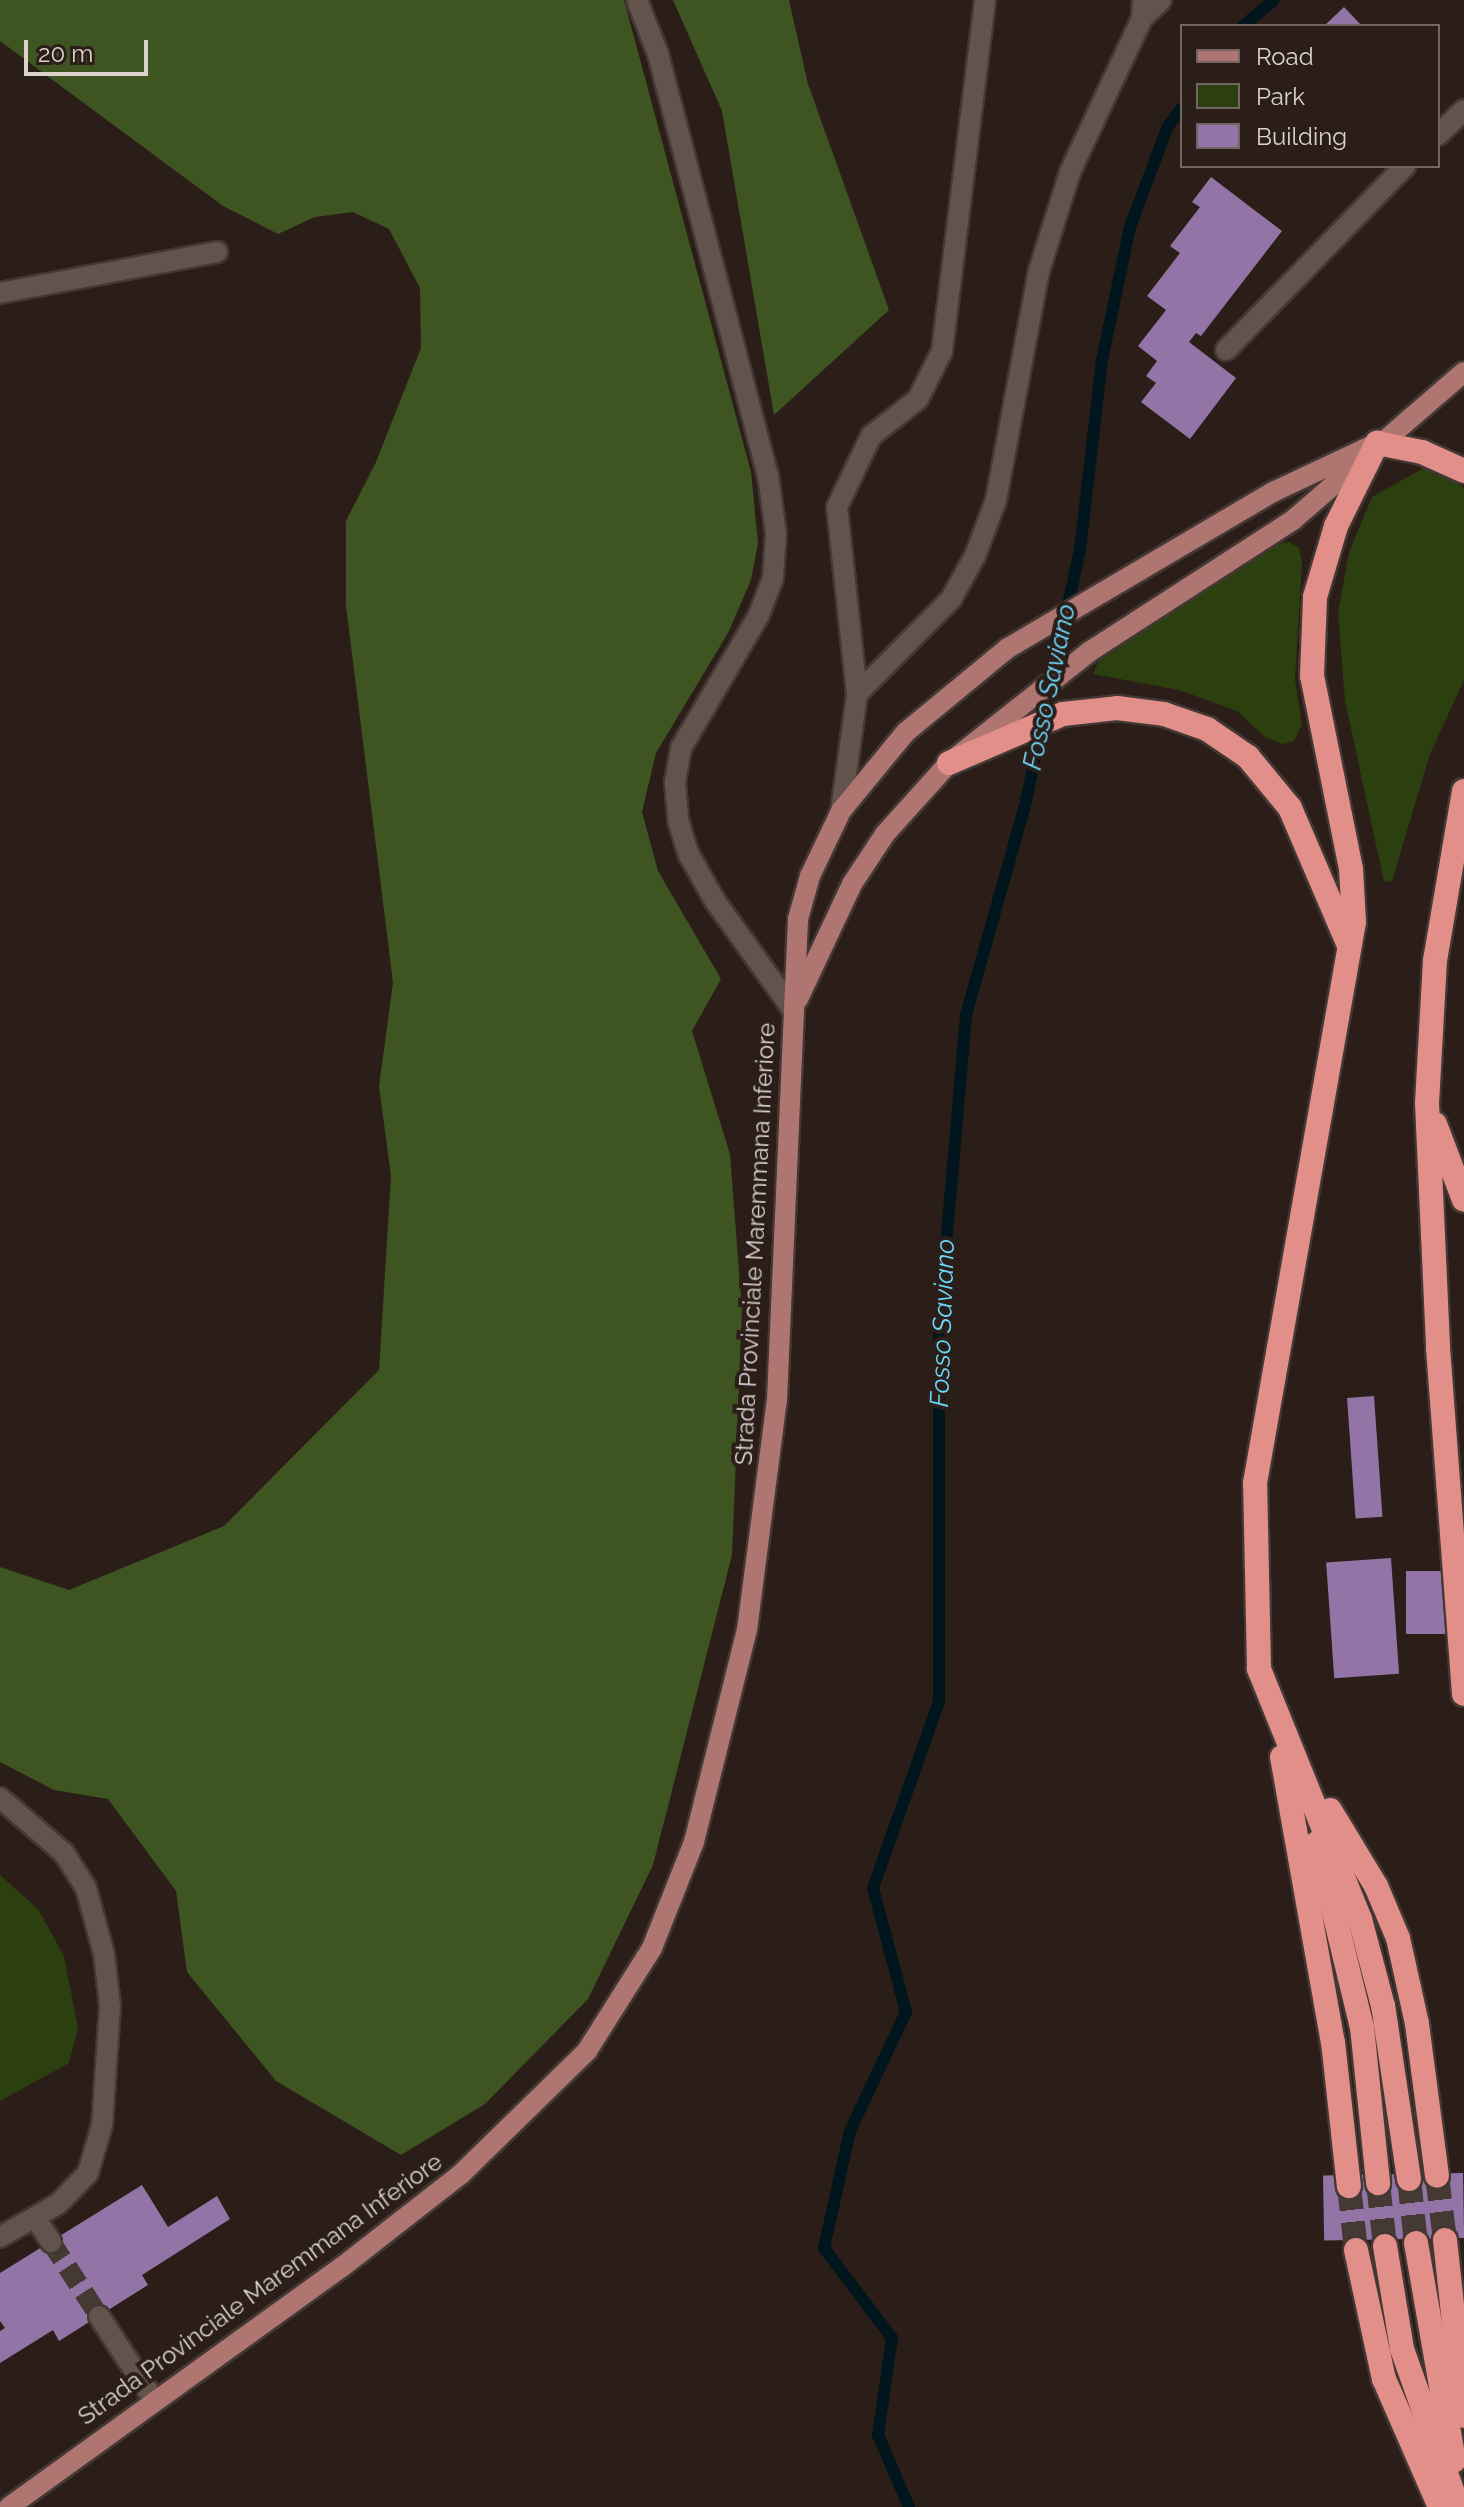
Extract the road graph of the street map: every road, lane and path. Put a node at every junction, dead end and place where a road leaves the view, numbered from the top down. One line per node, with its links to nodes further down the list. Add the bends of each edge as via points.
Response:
1 (637, 0): 19 (lane, via 658,54 768,475 776,534 773,578 759,615 681,748 675,783 678,820 689,855 715,901)
2 (985, 0): 14 (lane, via 942,351 918,399 871,436 837,507)
3 (1161, 0): 4 (lane)
4 (1142, 9): 14 (lane, via 1070,172 1039,271 996,500 975,556 951,599)
5 (1464, 110): 6 (lane)
6 (1440, 133)
7 (1403, 168): 10 (lane)
8 (217, 252): 9 (lane)
9 (0, 293)
10 (1226, 350)
11 (1464, 372): 12 (main road, Strada Provinciale Maremmana Inferiore)
12 (1377, 443): 13 (highway, via 1422,452); 15 (main road, Strada Provinciale Maremmana Inferiore, via 1293,520 1013,709); 17 (main road, Strada Provinciale Maremmana Inferiore, via 1273,492 982,666 890,748); 18 (highway, via 1333,535 1311,634 1317,712 1351,869)
13 (1464, 471)
14 (857, 694): 17 (lane)
15 (949, 763): 18 (highway, via 1063,714 1117,708 1164,714 1207,729 1248,757 1290,808); 19 (main road, Strada Provinciale Maremmana Inferiore, via 885,834 852,884)
16 (1464, 791): 20 (highway, via 1435,960)
17 (841, 811): 19 (main road, Strada Provinciale Maremmana Inferiore, via 802,899)
18 (1351, 949): 23 (highway, via 1255,1483 1259,1669)
19 (793, 1010): 38 (main road, Strada Provinciale Maremmana Inferiore, via 777,1400 747,1630 706,1799 652,1948 602,2033 512,2128 400,2224)
20 (1427, 1103): 21 (highway); 22 (highway, via 1438,1348)
21 (1464, 1200)
22 (1464, 1694)
23 (1273, 1708): 24 (highway); 29 (highway, via 1333,2042)
24 (1290, 1753): 26 (highway, via 1360,1857 1398,1938 1417,2024); 27 (highway, via 1335,1850 1367,1943 1383,2006); 28 (highway, via 1354,1981)
25 (0, 1798): 30 (lane, via 51,1839 77,1871 94,1909 108,1978 108,2062 96,2156 75,2189)
26 (1437, 2176)
27 (1409, 2179)
28 (1378, 2183)
29 (1349, 2186)
30 (35, 2218): 31 (lane); 33 (lane)
31 (0, 2237)
32 (1445, 2240): 39 (highway)
33 (51, 2242)
34 (1416, 2243): 42 (highway)
35 (1385, 2246): 42 (highway, via 1402,2349)
36 (1356, 2250): 41 (highway, via 1384,2379)
37 (99, 2316): 38 (lane)
38 (154, 2400): 40 (main road, Strada Provinciale Maremmana Inferiore)
39 (1464, 2416)
40 (9, 2507)
41 (1440, 2507)
42 (1460, 2507)

